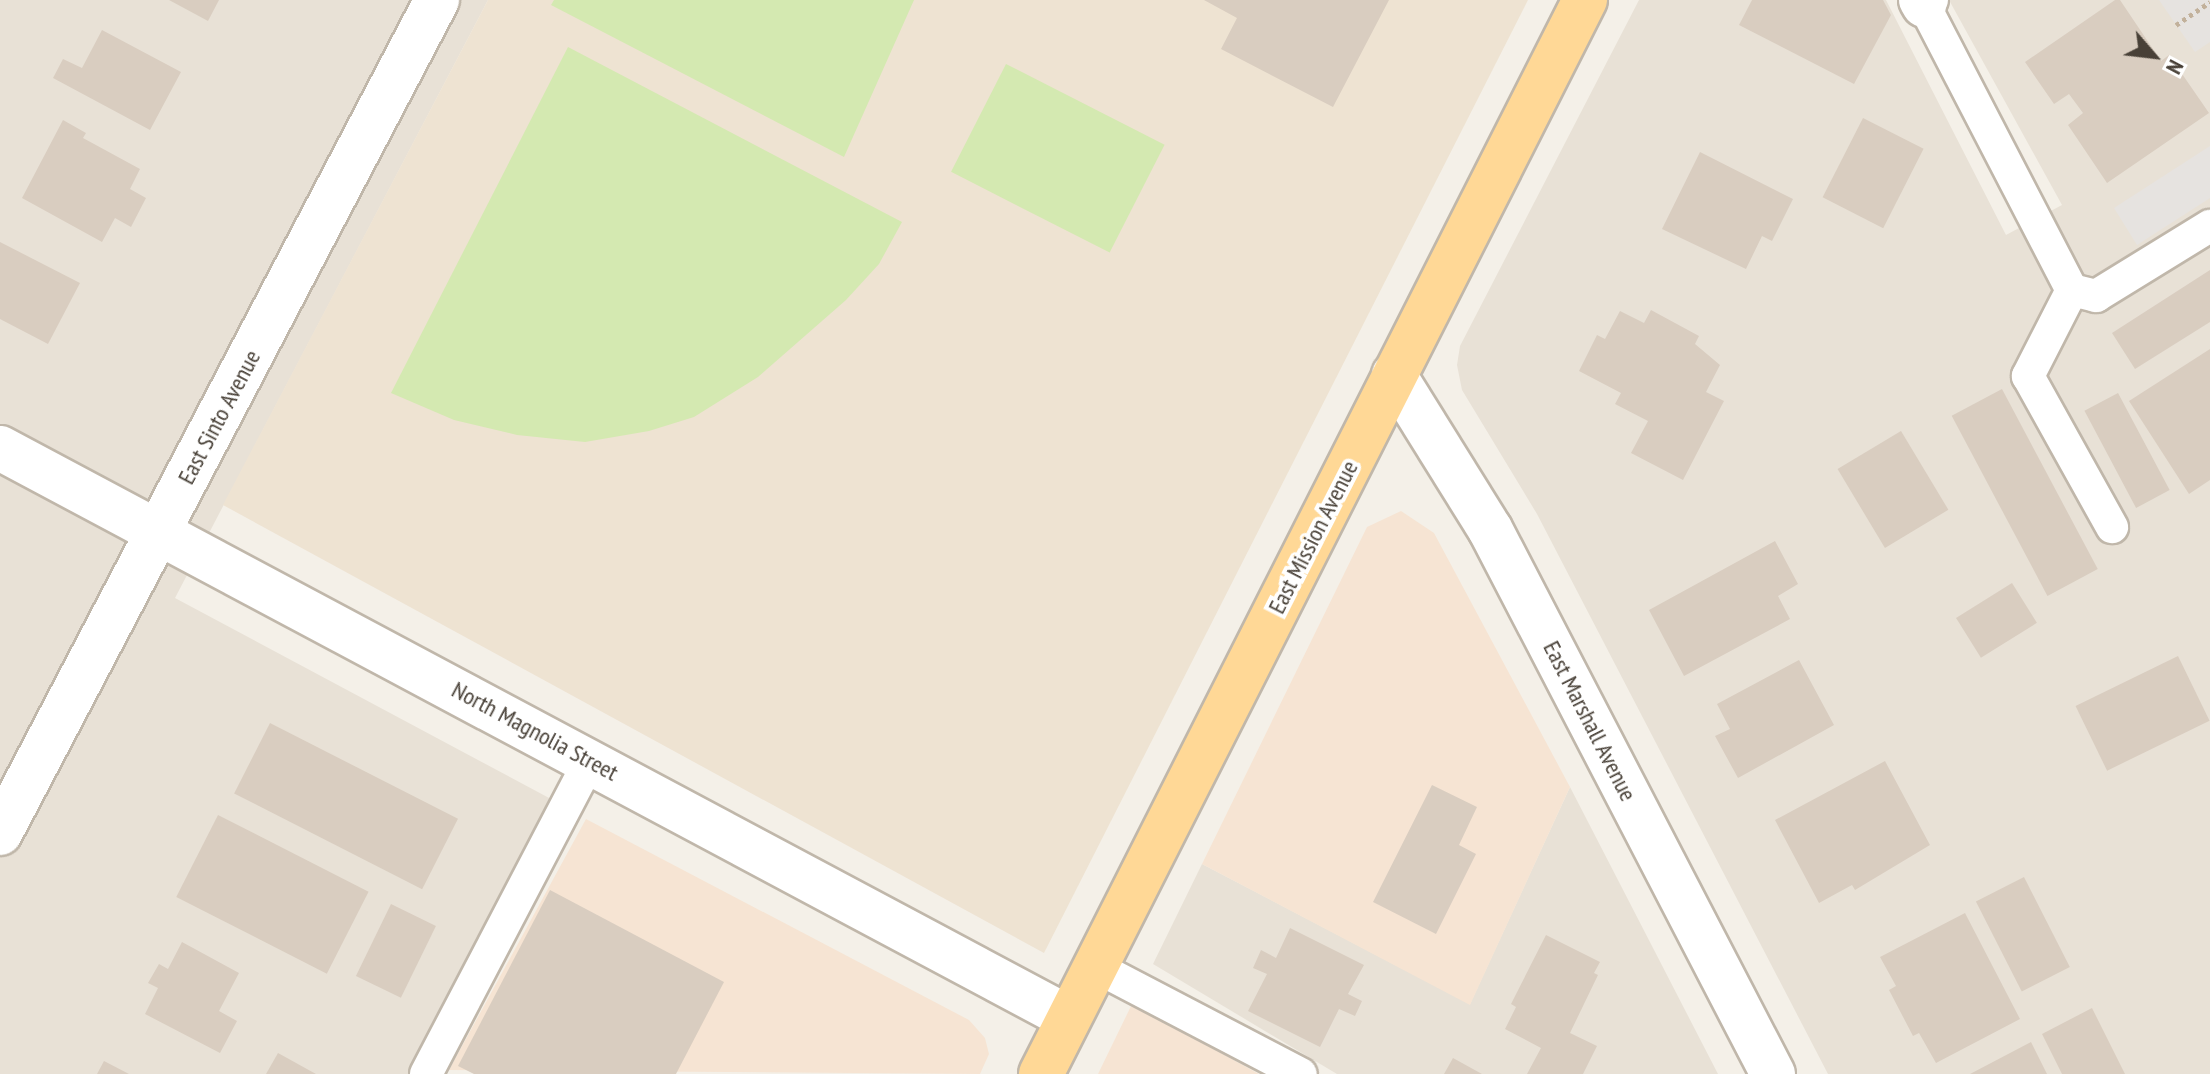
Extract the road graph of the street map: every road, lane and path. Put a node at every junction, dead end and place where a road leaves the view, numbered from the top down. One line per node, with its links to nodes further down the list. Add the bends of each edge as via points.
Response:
1 (437, 0): 11 (street, East Sinto Avenue)
2 (1585, 0): 8 (main road, East Mission Avenue)
3 (1926, 2): 7 (lane)
4 (2210, 2): 5 (path)
5 (2176, 25)
6 (2210, 226): 7 (lane, via 2096,296)
7 (2072, 290): 10 (lane, via 2028,376)
8 (1394, 375): 14 (main road, East Mission Avenue); 19 (street, East Marshall Avenue, via 1490,529)
9 (0, 448): 11 (street, North Magnolia Street)
10 (2112, 527)
11 (158, 532): 12 (street, North Magnolia Street); 13 (street, East Sinto Avenue)
12 (590, 760): 15 (street, North Magnolia Street); 16 (lane)
13 (0, 833)
14 (1096, 967): 15 (main road, East Mission Avenue); 18 (lane)
15 (1069, 1018): 17 (main road, East Mission Avenue)
16 (426, 1074)
17 (1041, 1074)
18 (1301, 1074)
19 (1773, 1074)

